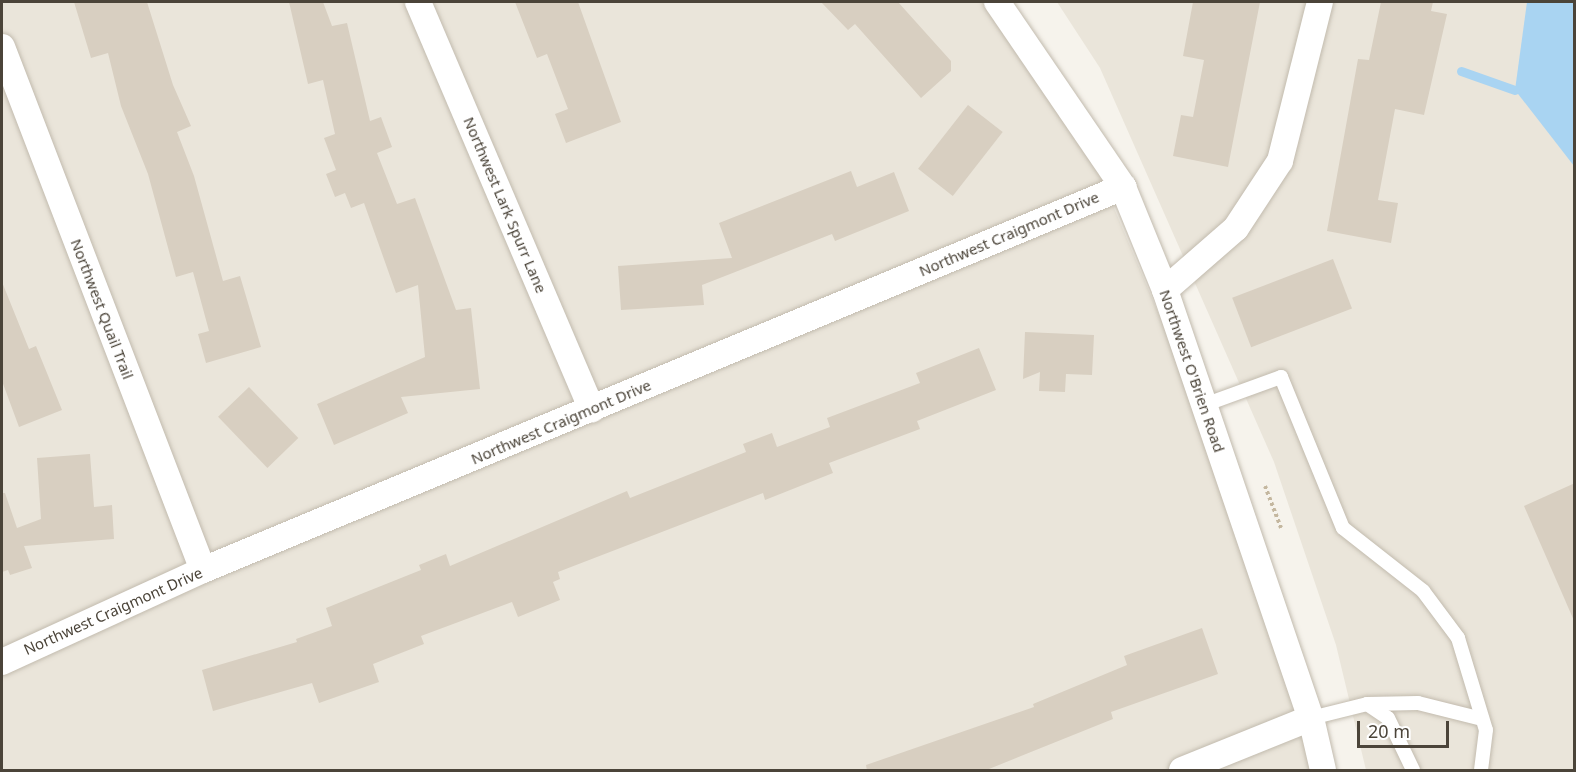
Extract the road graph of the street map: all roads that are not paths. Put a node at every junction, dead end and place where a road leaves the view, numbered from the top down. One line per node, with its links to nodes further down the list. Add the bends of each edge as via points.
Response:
1 (418, 2): 8 (street, Northwest Lark Spurr Lane)
2 (997, 2): 5 (street, Northwest O'Brien Road)
3 (1320, 2): 6 (street, via 1280,161 1236,228)
4 (2, 47): 9 (street, Northwest Quail Trail)
5 (1123, 187): 6 (street, Northwest O'Brien Road); 8 (street, Northwest Craigmont Drive)
6 (1165, 290): 7 (street, Northwest O'Brien Road)
7 (1204, 405): 12 (street, Northwest O'Brien Road); 13 (lane, via 1281,377 1343,528 1423,591 1458,638)
8 (592, 409): 9 (street, Northwest Craigmont Drive)
9 (203, 570): 10 (street, Northwest Craigmont Drive)
10 (2, 662)
11 (1367, 704): 12 (lane); 13 (lane, via 1418,704); 16 (lane, via 1388,718)
12 (1311, 718): 14 (street); 15 (street, Northwest O'Brien Road)
13 (1482, 719): 17 (lane, via 1486,730)
14 (1182, 771)
15 (1323, 771)
16 (1413, 771)
17 (1480, 771)

